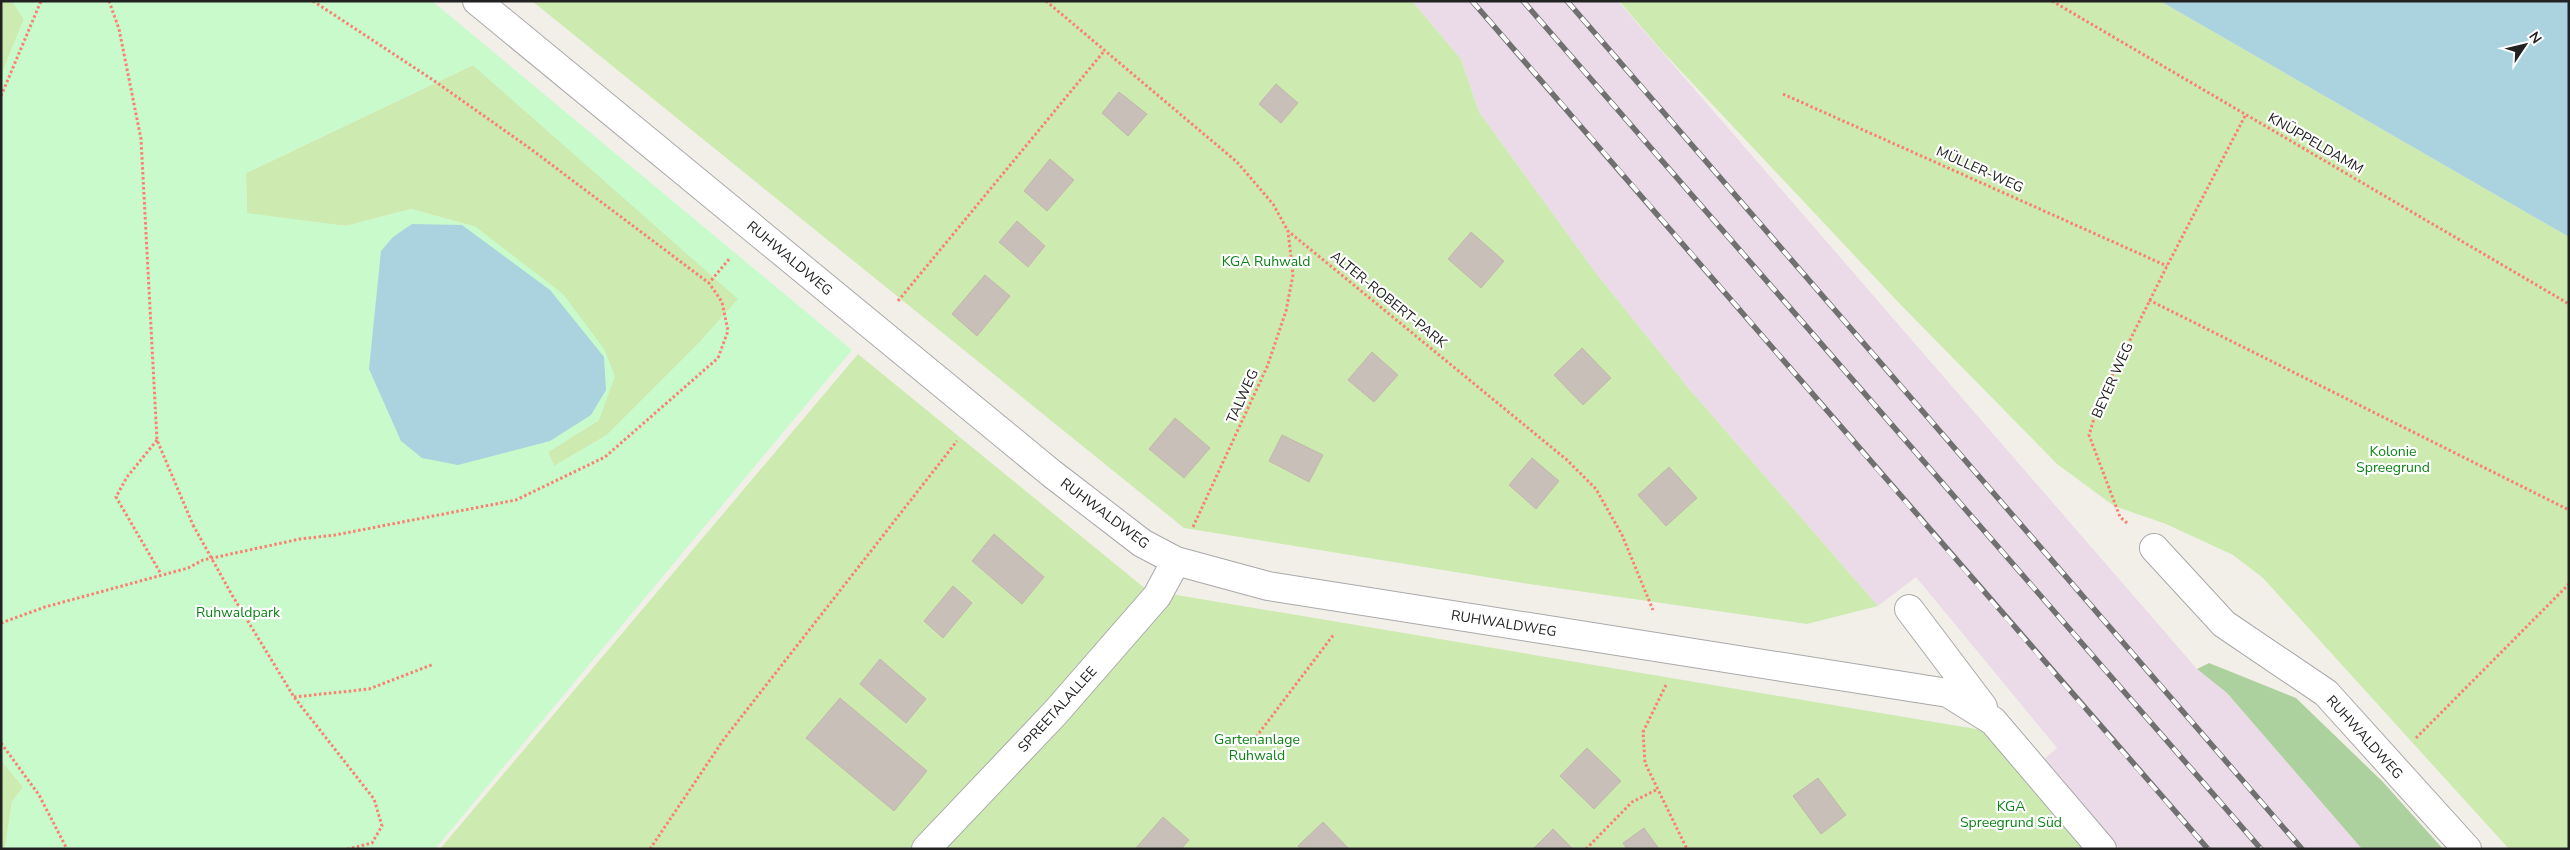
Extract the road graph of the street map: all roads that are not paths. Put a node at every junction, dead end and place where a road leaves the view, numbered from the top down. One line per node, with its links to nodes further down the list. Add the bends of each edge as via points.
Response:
1 (477, 1): 3 (street, RUHWALDWEG, via 1051,473 1142,543)
2 (2154, 548): 8 (street, RUHWALDWEG, via 2224,624 2326,693)
3 (1176, 561): 5 (street, RUHWALDWEG, via 1268,586 1948,693); 6 (street, SPREETALALLEE, via 1151,603 1056,712)
4 (1908, 609): 5 (street)
5 (1993, 721): 7 (street)
6 (926, 849)
7 (2102, 849)
8 (2467, 849)

